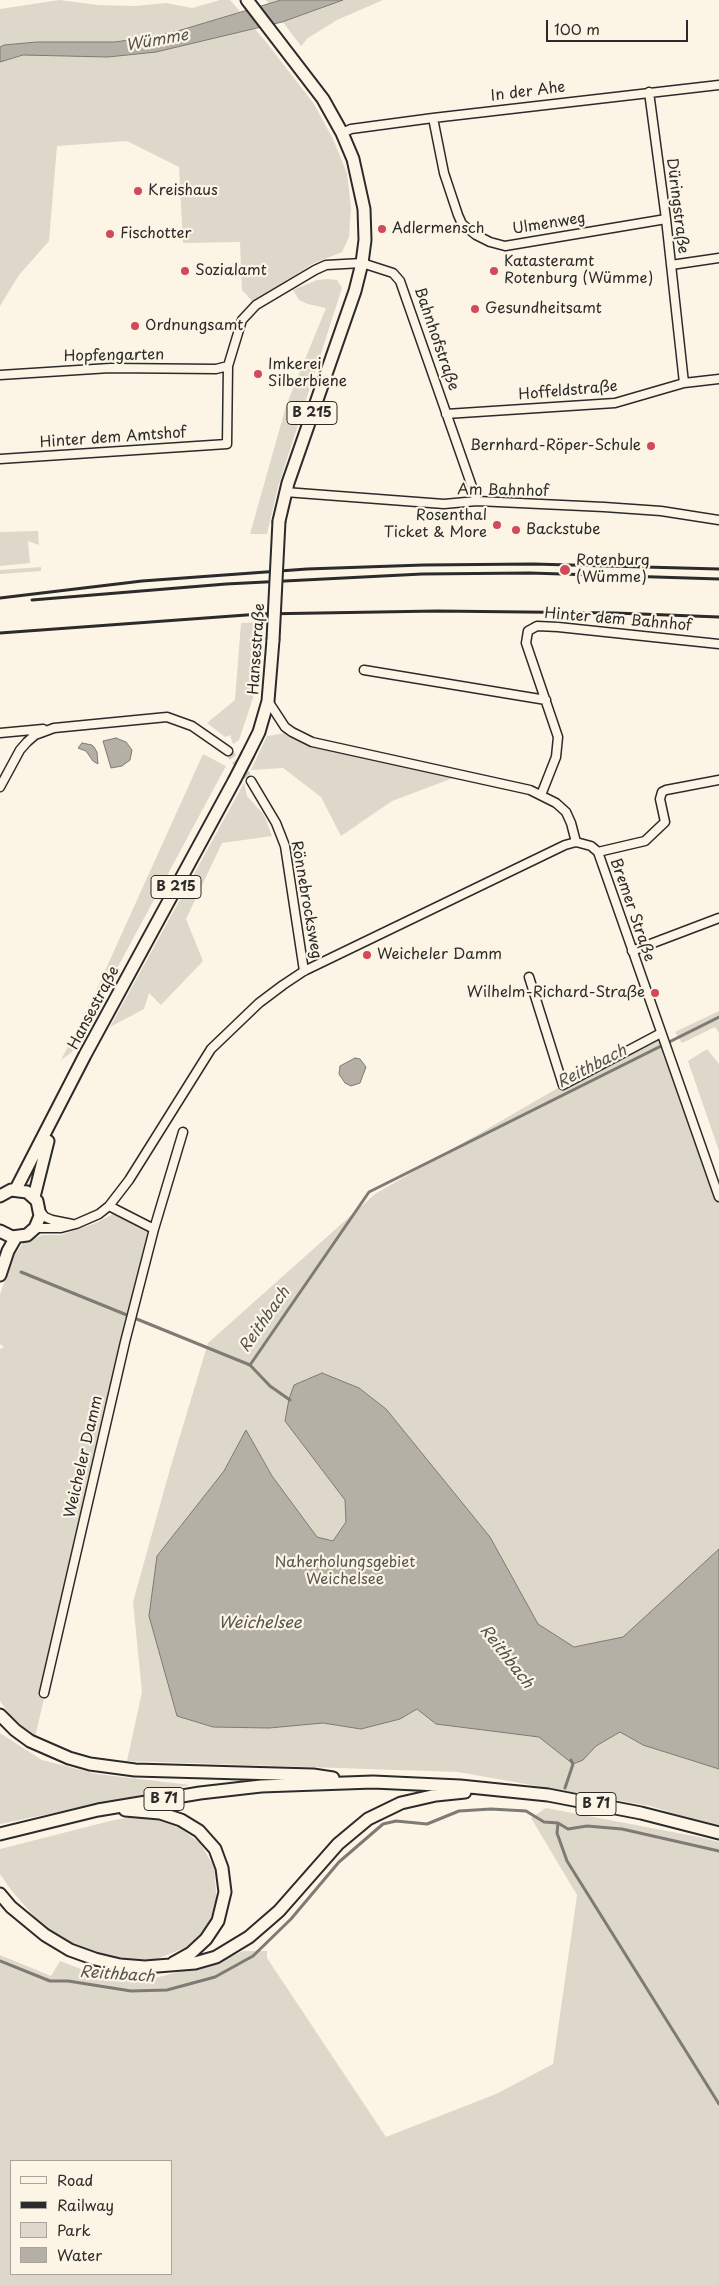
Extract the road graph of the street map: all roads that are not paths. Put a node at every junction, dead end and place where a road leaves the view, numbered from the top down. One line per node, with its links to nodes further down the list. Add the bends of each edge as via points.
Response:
1 (247, 0): 5 (main road, B 215, via 323,99)
2 (719, 85): 3 (street, In der Ahe)
3 (648, 92): 4 (street, In der Ahe); 6 (street, Düringstraße)
4 (434, 118): 5 (street, In der Ahe); 6 (street, Ulmenweg, via 444,173 462,224 483,239 505,246)
5 (342, 132): 8 (main road, B 215, via 353,159 364,209)
6 (666, 219): 9 (street, Düringstraße)
7 (719, 258): 9 (street)
8 (362, 263): 10 (street, via 326,265 256,305 242,320); 14 (street, Bahnhofstraße, via 393,273 400,281); 16 (main road, Hansestraße / B 215)
9 (671, 264): 13 (street, Düringstraße)
10 (228, 366): 11 (street, Hopfengarten, via 216,369 110,368); 15 (street, Hinter dem Amtshof, via 227,444)
11 (0, 375)
12 (719, 379): 13 (street, Hoffeldstraße)
13 (684, 383): 14 (street, Hoffeldstraße, via 616,403)
14 (446, 414): 17 (street, Bahnhofstraße)
15 (0, 459)
16 (285, 492): 17 (street, Am Bahnhof, via 444,504); 22 (main road, Hansestraße / B 215, bridge, via 279,521)
17 (477, 501): 18 (street, Am Bahnhof, via 656,511)
18 (719, 520)
19 (719, 644): 21 (street, Hinter dem Bahnhof, via 537,626 528,631 526,643)
20 (364, 670): 21 (street)
21 (546, 700): 29 (street, Hinter dem Bahnhof, via 556,727 558,747)
22 (268, 701): 29 (street, via 285,727 312,742 519,786); 37 (main road, Hansestraße / B 215, bridge, via 259,732 248,754 101,1024)
23 (54, 728): 24 (street); 25 (street, via 167,717 204,732); 28 (street, via 27,742)
24 (0, 734)
25 (228, 751)
26 (251, 780): 34 (street, Rönnebrocksweg, via 276,823 285,846)
27 (719, 780): 31 (street, via 662,792 660,798 665,822 645,841)
28 (0, 787)
29 (541, 795): 30 (street, via 566,812)
30 (576, 842): 31 (street, Bremer Straße, via 591,846); 34 (street)
31 (598, 852): 33 (street, Bremer Straße)
32 (719, 918): 33 (street)
33 (632, 952): 36 (street, Bremer Straße)
34 (304, 971): 42 (street, via 259,1003 211,1049 129,1180)
35 (529, 977): 36 (street, via 563,1086)
36 (662, 1035): 41 (street, Bremer Straße)
37 (55, 1117): 39 (main road, Hansestraße / B 215); 40 (main road, Hansestraße / B 215)
38 (183, 1132): 46 (street, Weicheler Damm)
39 (5, 1192): 40 (main road, via 27,1192)
40 (34, 1197): 43 (main road)
41 (719, 1197)
42 (109, 1206): 44 (street); 46 (street)
43 (40, 1211): 44 (street, via 52,1220); 45 (main road)
44 (76, 1224): 45 (street, via 61,1228)
45 (35, 1228): 48 (main road, via 27,1235)
46 (154, 1229): 50 (street, Weicheler Damm)
47 (1, 1236): 48 (main road)
48 (16, 1237): 49 (main road)
49 (0, 1275)
50 (44, 1693)
51 (0, 1715): 52 (main road, via 15,1730 48,1750 112,1768 313,1775)
52 (373, 1782): 53 (main road, B 71); 54 (main road, B 71, via 261,1786)
53 (506, 1790): 55 (main road, B 71, via 591,1803); 58 (main road, via 436,1795 401,1804 368,1819 338,1844 279,1911 249,1937 216,1957)
54 (98, 1810): 56 (main road, B 71); 58 (main road, via 160,1813 199,1831 215,1849 222,1868 225,1892 218,1921 191,1953)
55 (719, 1833)
56 (0, 1834)
57 (0, 1894): 58 (main road, via 25,1920 70,1950 120,1965)
58 (170, 1965)

